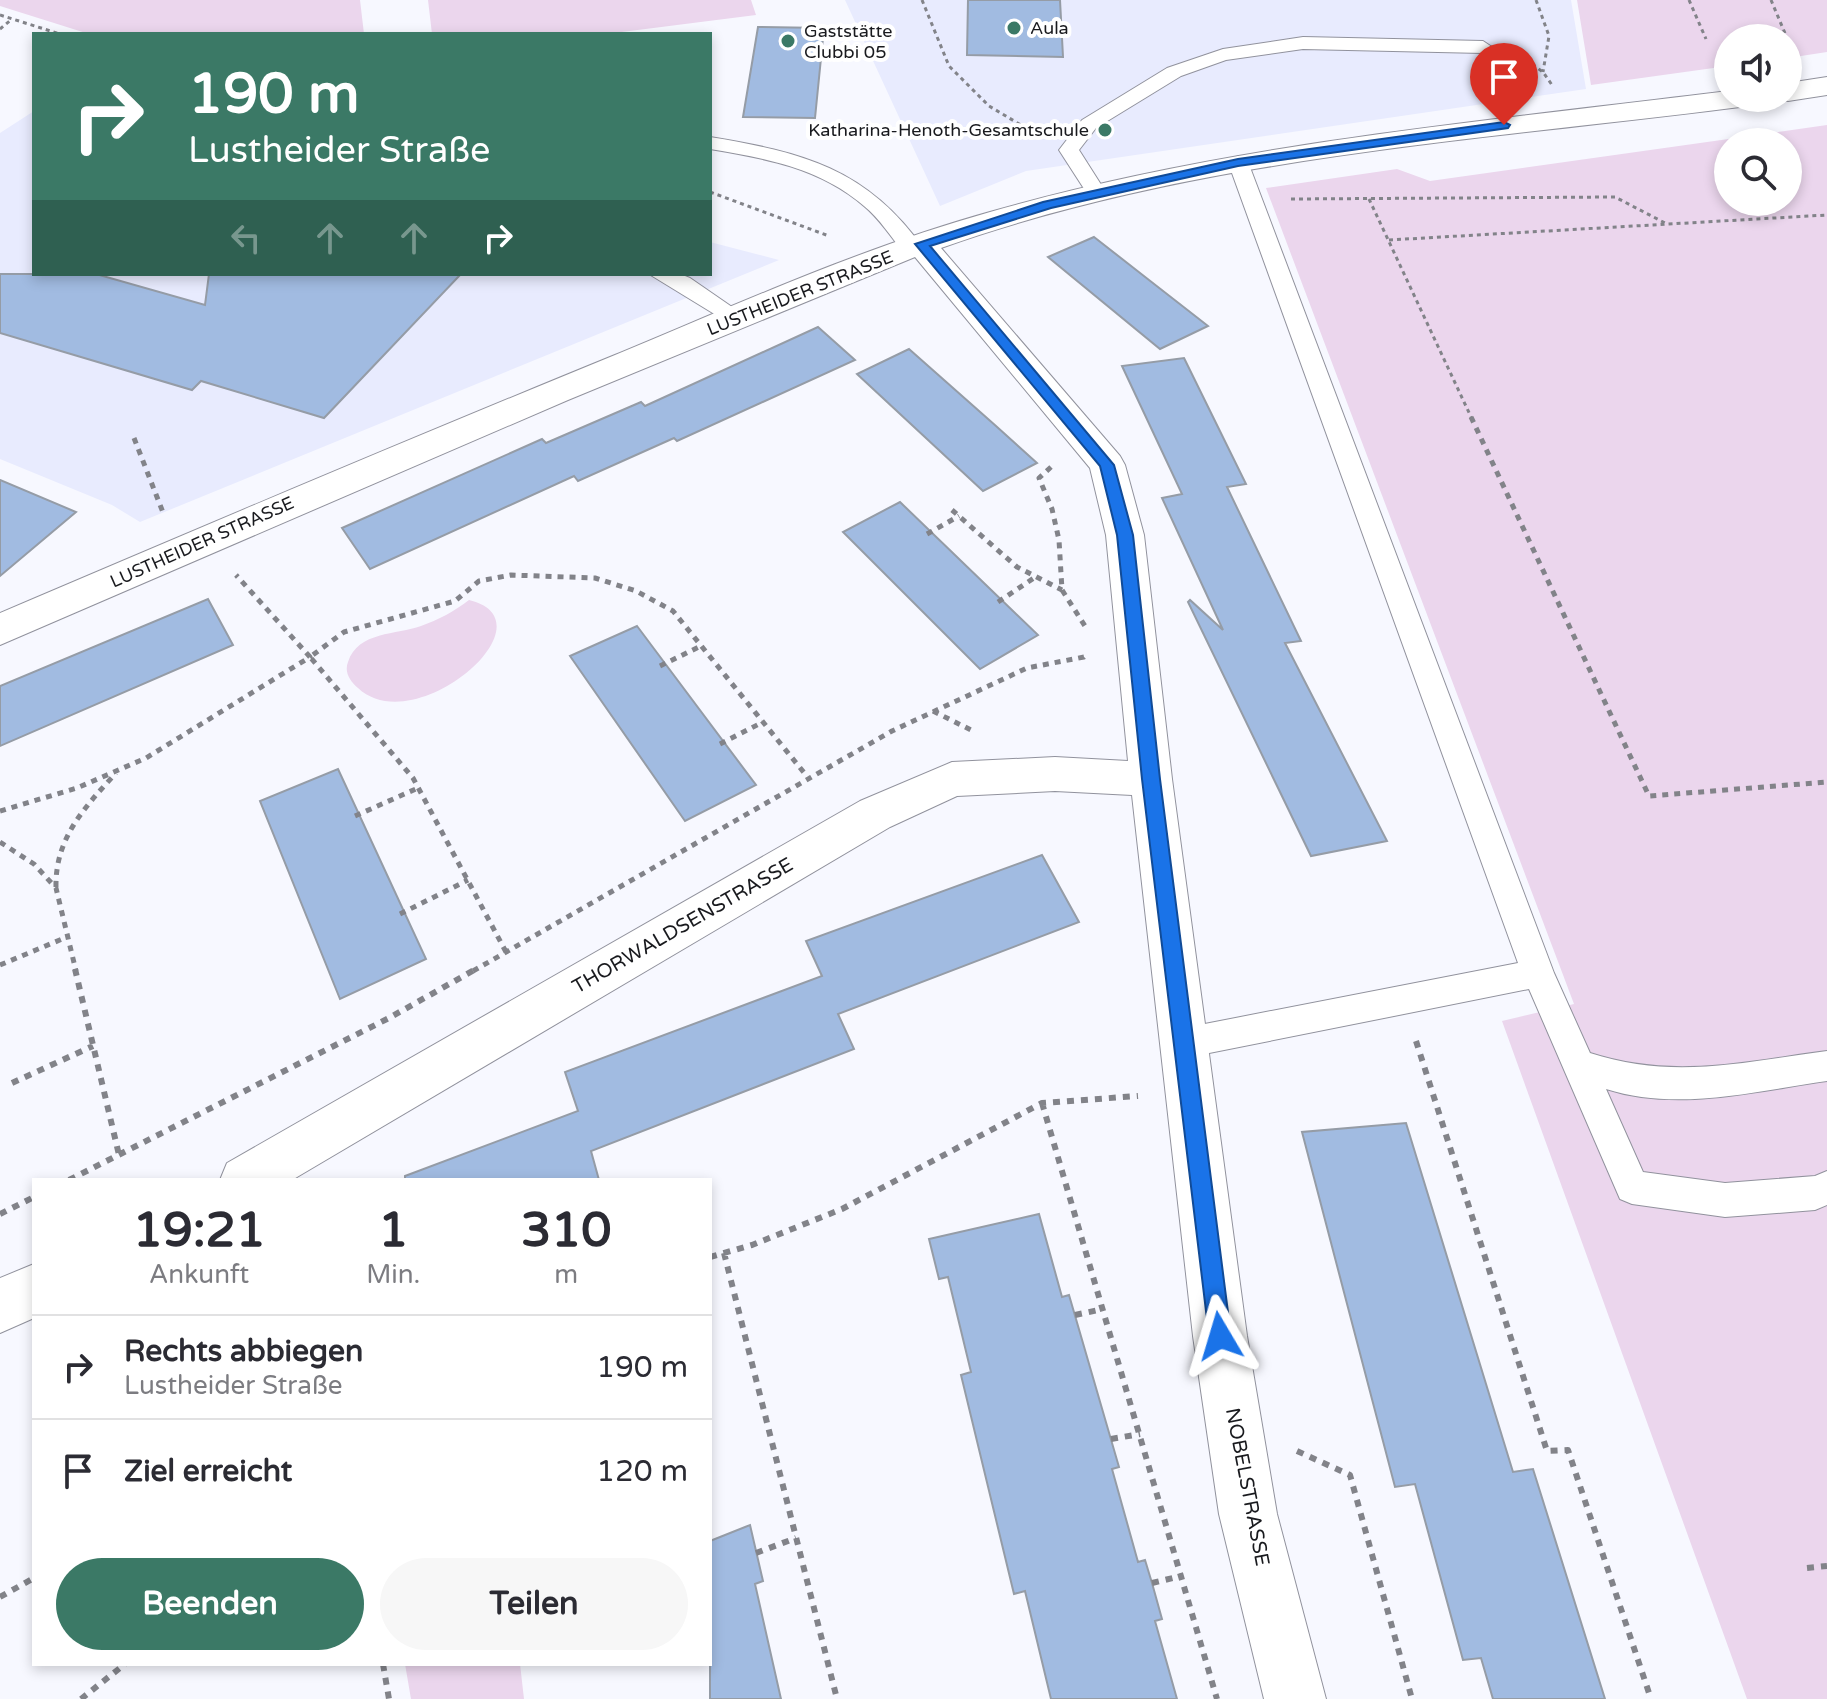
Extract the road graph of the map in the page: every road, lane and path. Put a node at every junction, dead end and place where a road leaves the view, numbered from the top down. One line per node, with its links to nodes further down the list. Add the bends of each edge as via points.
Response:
1 (922, 0): 18 (path, via 949,66 967,86 989,106)
2 (1536, 0): 12 (path, via 1549,36)
3 (1689, 0): 10 (path)
4 (1771, 0): 7 (path)
5 (0, 15): 6 (path)
6 (13, 19): 8 (path); 9 (path)
7 (1781, 24)
8 (0, 29)
9 (54, 32)
10 (1706, 39)
11 (1483, 47): 12 (path, via 1514,52); 18 (lane, via 1303,43 1223,55 1174,72 1089,124)
12 (1543, 72): 16 (path)
13 (1827, 86): 14 (street)
14 (1802, 90)
15 (1714, 102): 16 (street, LUSTHEIDER STRASSE)
16 (1577, 120): 19 (street, LUSTHEIDER STRASSE, via 1504,125)
17 (712, 143): 27 (lane, via 782,155 830,174 871,201)
18 (1069, 150): 21 (lane)
19 (1238, 162): 21 (street, LUSTHEIDER STRASSE); 23 (lane)
20 (712, 193): 27 (path, via 803,225)
21 (1097, 194): 27 (street, LUSTHEIDER STRASSE)
22 (1369, 199): 23 (path); 25 (path, via 1615,197); 26 (path)
23 (1251, 200): 62 (lane)
24 (1827, 215): 25 (path)
25 (1668, 224): 26 (path)
26 (1389, 240): 51 (path, via 1649,796)
27 (905, 251): 29 (street, LUSTHEIDER STRASSE); 30 (street, NOBELSTRASSE)
28 (665, 276): 29 (lane)
29 (737, 318): 36 (street, LUSTHEIDER STRASSE)
30 (1083, 436): 38 (path, via 1039,478 1059,540); 49 (street, NOBELSTRASSE, via 1107,465 1125,535)
31 (134, 438): 33 (path)
32 (952, 510): 34 (path)
33 (163, 512)
34 (959, 516): 35 (path); 37 (path)
35 (927, 534)
36 (204, 541): 40 (street, LUSTHEIDER STRASSE); 44 (path)
37 (1034, 578): 38 (path); 39 (path)
38 (1062, 590): 41 (path)
39 (998, 602)
40 (0, 630)
41 (1090, 634)
42 (1096, 645): 50 (path, via 1084,657 1027,668 958,699)
43 (701, 646): 44 (path, via 673,611 636,591 595,578 511,575 479,581 455,601 344,632); 45 (path); 46 (path)
44 (310, 657): 48 (path); 52 (path)
45 (660, 666)
46 (763, 722): 47 (path); 50 (path)
47 (720, 744)
48 (119, 770): 53 (path); 57 (path, via 85,806 62,843 54,868)
49 (1151, 779): 64 (street, NOBELSTRASSE); 73 (street, THORWALDSENSTRASSE, via 1055,774 952,779 875,814)
50 (810, 780): 60 (path)
51 (1827, 782)
52 (418, 788): 54 (path); 56 (path)
53 (0, 811)
54 (355, 816)
55 (0, 842): 57 (path, via 34,864)
56 (468, 880): 58 (path); 60 (path)
57 (56, 888): 59 (path)
58 (400, 914)
59 (67, 937): 61 (path); 65 (path)
60 (506, 952): 71 (path, via 389,1018)
61 (0, 965)
62 (1538, 973): 63 (lane); 66 (lane)
63 (1403, 1000): 64 (lane); 102 (path, via 1547,1451 1568,1450)
64 (1184, 1043): 69 (street, NOBELSTRASSE)
65 (93, 1046): 68 (path); 71 (path)
66 (1577, 1064): 67 (lane, via 1620,1078 1689,1085); 74 (lane, via 1632,1187 1725,1200)
67 (1827, 1066)
68 (12, 1083)
69 (1190, 1092): 70 (path); 83 (street, NOBELSTRASSE)
70 (1042, 1103): 77 (path, via 842,1209); 81 (path)
71 (119, 1155): 72 (path)
72 (73, 1178)
73 (248, 1178)
74 (1827, 1188)
75 (32, 1198): 76 (path)
76 (0, 1214)
77 (724, 1253): 78 (path); 86 (path)
78 (712, 1256)
79 (32, 1291): 80 (street)
80 (0, 1306)
81 (1103, 1309): 82 (path); 84 (path)
82 (1075, 1315)
83 (1234, 1423): 100 (street, NOBELSTRASSE, via 1248,1514); 101 (path, via 1350,1475)
84 (1140, 1434): 85 (path); 90 (path)
85 (1111, 1439)
86 (796, 1538): 87 (path); 98 (path)
87 (756, 1553)
88 (1827, 1566): 89 (path)
89 (1807, 1568)
90 (1181, 1576): 92 (path); 99 (path)
91 (32, 1579): 93 (path)
92 (1152, 1583)
93 (0, 1597)
94 (122, 1666): 96 (path)
95 (383, 1666): 97 (path)
96 (81, 1699)
97 (389, 1699)
98 (837, 1699)
99 (1217, 1699)
100 (1295, 1699)
101 (1412, 1699)
102 (1651, 1699)

